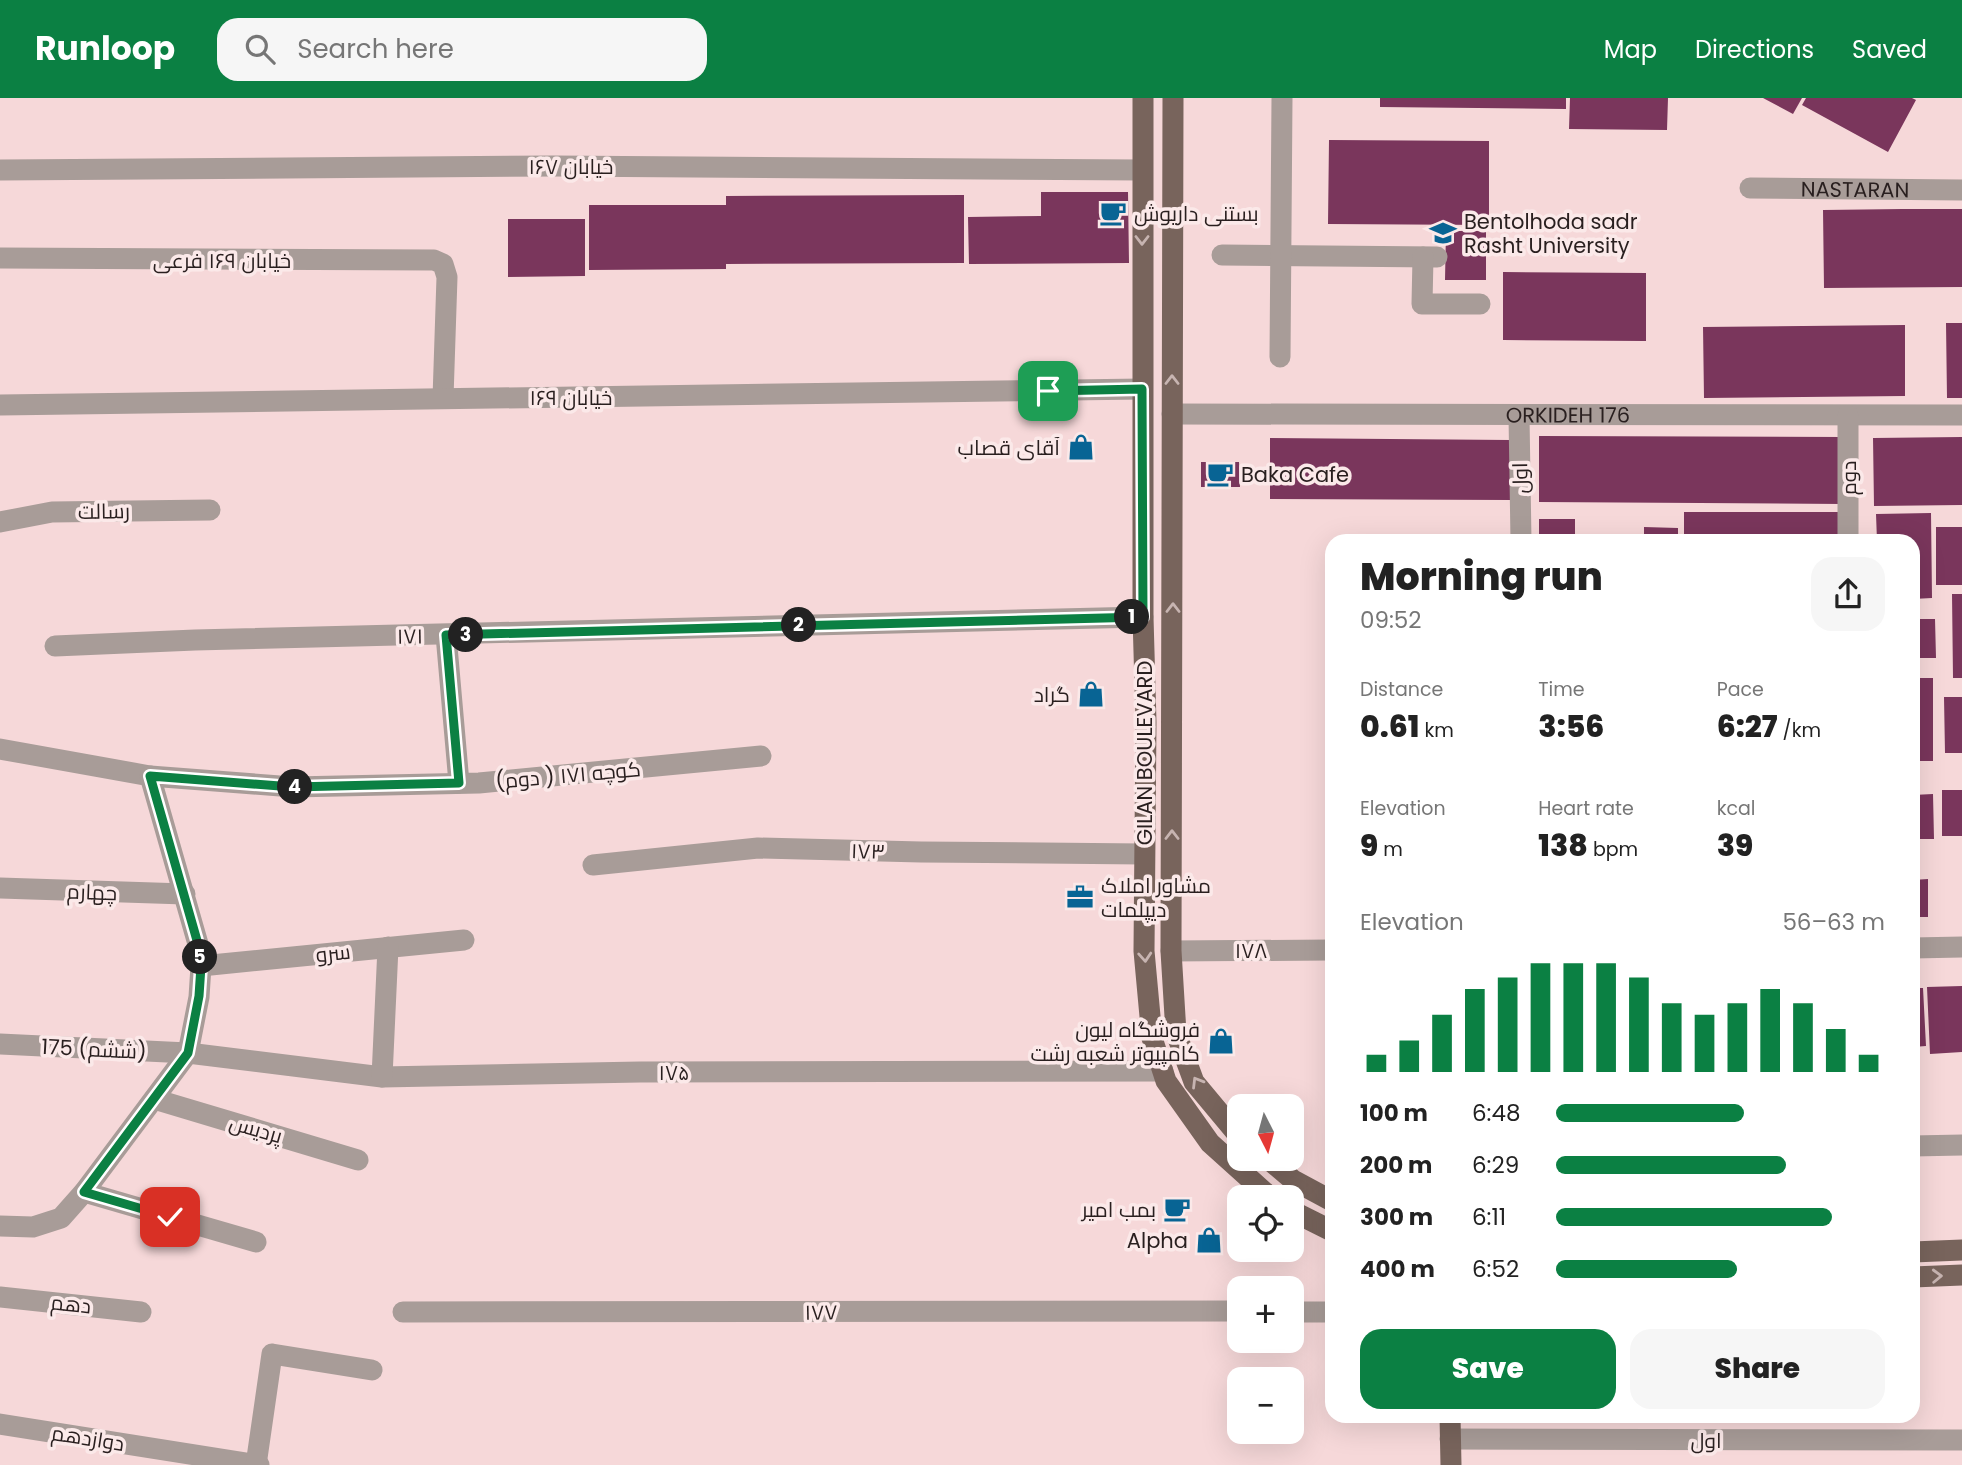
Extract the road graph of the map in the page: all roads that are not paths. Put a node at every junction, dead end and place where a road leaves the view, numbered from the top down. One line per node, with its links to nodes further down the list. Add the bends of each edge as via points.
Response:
1 (1143, 98): 5 (main road, GILAN BOULEVARD)
2 (1173, 98): 16 (main road, GILAN BOULEVARD, one-way to 2)
3 (1282, 98): 9 (street)
4 (0, 170): 5 (street, خیابان ۱۶۷, via 554,166)
5 (1142, 170): 13 (main road, GILAN BOULEVARD, one-way to 13)
6 (1749, 188): 7 (street, NASTARAN)
7 (1962, 190)
8 (1222, 255): 9 (street)
9 (1281, 256): 11 (street, via 1430,257 1422,304); 12 (street)
10 (0, 258): 14 (street, خیابان ۱۶۹ فرعی, via 434,260 443,264 447,277)
11 (1480, 304)
12 (1280, 357)
13 (1142, 389): 14 (street, خیابان ۱۶۹); 24 (main road, GILAN BOULEVARD)
14 (443, 398): 15 (street, خیابان ۱۶۹)
15 (0, 405)
16 (1172, 414): 19 (street, ORKIDEH 176); 40 (main road, GILAN BOULEVARD, one-way to 16)
17 (1848, 415): 18 (street, ORKIDEH 176); 19 (street, ORKIDEH 176); 23 (street, دوم)
18 (1962, 415)
19 (1519, 416): 22 (street, اول)
20 (210, 510): 21 (street, رسالت, via 52,512)
21 (0, 522)
22 (1521, 534)
23 (1848, 534)
24 (1143, 617): 25 (street, ۱۷۱); 31 (main road, GILAN BOULEVARD)
25 (446, 635): 26 (street, ۱۷۱); 30 (street)
26 (55, 646)
27 (0, 749): 29 (street, کوچه ۱۷۱ ( دوم))
28 (761, 756): 30 (street, کوچه ۱۷۱ ( دوم))
29 (150, 776): 30 (street, کوچه ۱۷۱ ( دوم), via 293,787); 34 (street)
30 (459, 783)
31 (1143, 854): 32 (street, ۱۷۳, via 758,848); 44 (main road, GILAN BOULEVARD, one-way to 44, via 1144,951 1152,1038)
32 (593, 865)
33 (0, 888): 34 (street, چهارم)
34 (185, 894): 41 (street)
35 (464, 940): 36 (street, سرو)
36 (388, 947): 41 (street, سرو); 45 (street)
37 (1962, 947): 38 (street)
38 (1920, 948)
39 (1325, 950): 40 (street, ۱۷۸)
40 (1171, 951): 47 (main road, GILAN BOULEVARD, one-way to 40, via 1194,1082 1177,1033)
41 (201, 966): 43 (street)
42 (0, 1044): 43 (street, 175 (ششم))
43 (188, 1053): 45 (street, ۱۷۵); 46 (street)
44 (1163, 1071): 45 (street, ۱۷۵); 52 (main road, GILAN BOULEVARD, via 1210,1143)
45 (382, 1077)
46 (153, 1099): 50 (street, پردیس); 53 (street)
47 (1227, 1122)
48 (1962, 1145): 49 (street)
49 (1920, 1146)
50 (358, 1160)
51 (1282, 1171): 54 (main road)
52 (1257, 1185)
53 (84, 1192): 56 (street, via 61,1217 33,1227); 58 (street)
54 (1325, 1197)
55 (1304, 1217): 57 (main road)
56 (0, 1226)
57 (1325, 1228)
58 (256, 1242)
59 (1962, 1250): 60 (main road)
60 (1920, 1252)
61 (1962, 1275): 62 (main road, one-way to 61)
62 (1920, 1277)
63 (0, 1297): 66 (street, دهم)
64 (1227, 1311): 67 (street, ۱۷۷)
65 (1304, 1311): 68 (street)
66 (141, 1312)
67 (403, 1312)
68 (1325, 1312)
69 (372, 1370): 74 (street, via 271,1354)
70 (1450, 1423): 72 (main road)
71 (0, 1424): 74 (street, دوازدهم)
72 (1450, 1439): 73 (street, اول); 75 (main road)
73 (1962, 1440)
74 (257, 1465)
75 (1451, 1465)

